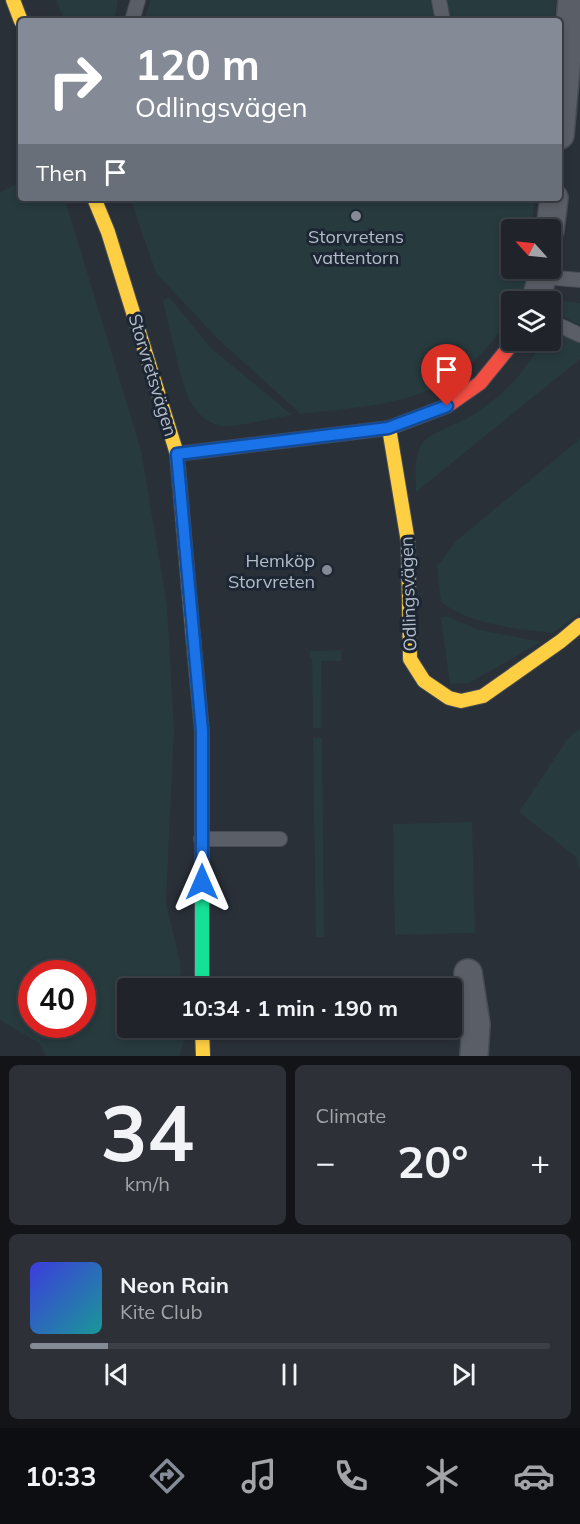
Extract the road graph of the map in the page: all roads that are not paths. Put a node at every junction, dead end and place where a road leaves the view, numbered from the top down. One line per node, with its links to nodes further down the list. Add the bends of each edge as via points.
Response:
1 (13, 0): 5 (street)
2 (138, 0): 6 (lane)
3 (439, 0): 7 (lane)
4 (572, 0): 8 (street)
5 (20, 18)
6 (133, 18)
7 (442, 18)
8 (562, 112)
9 (95, 201): 18 (street, Storvretsvägen)
10 (554, 201): 11 (street)
11 (551, 219)
12 (580, 280): 13 (lane)
13 (541, 282)
14 (561, 326): 15 (lane)
15 (580, 335)
16 (506, 351): 17 (street, via 480,383 447,406)
17 (388, 428): 18 (street); 19 (street, Odlingsvägen, via 408,542 410,659 424,681 449,698 461,701 483,696)
18 (177, 454): 20 (street, Storvretsvägen, via 202,731)
19 (580, 625)
20 (201, 839): 21 (lane); 23 (street, Storvretsvägen)
21 (280, 839)
22 (468, 973): 26 (street, via 476,1024)
23 (202, 978)
24 (202, 1038): 25 (street)
25 (203, 1056)
26 (474, 1056)

